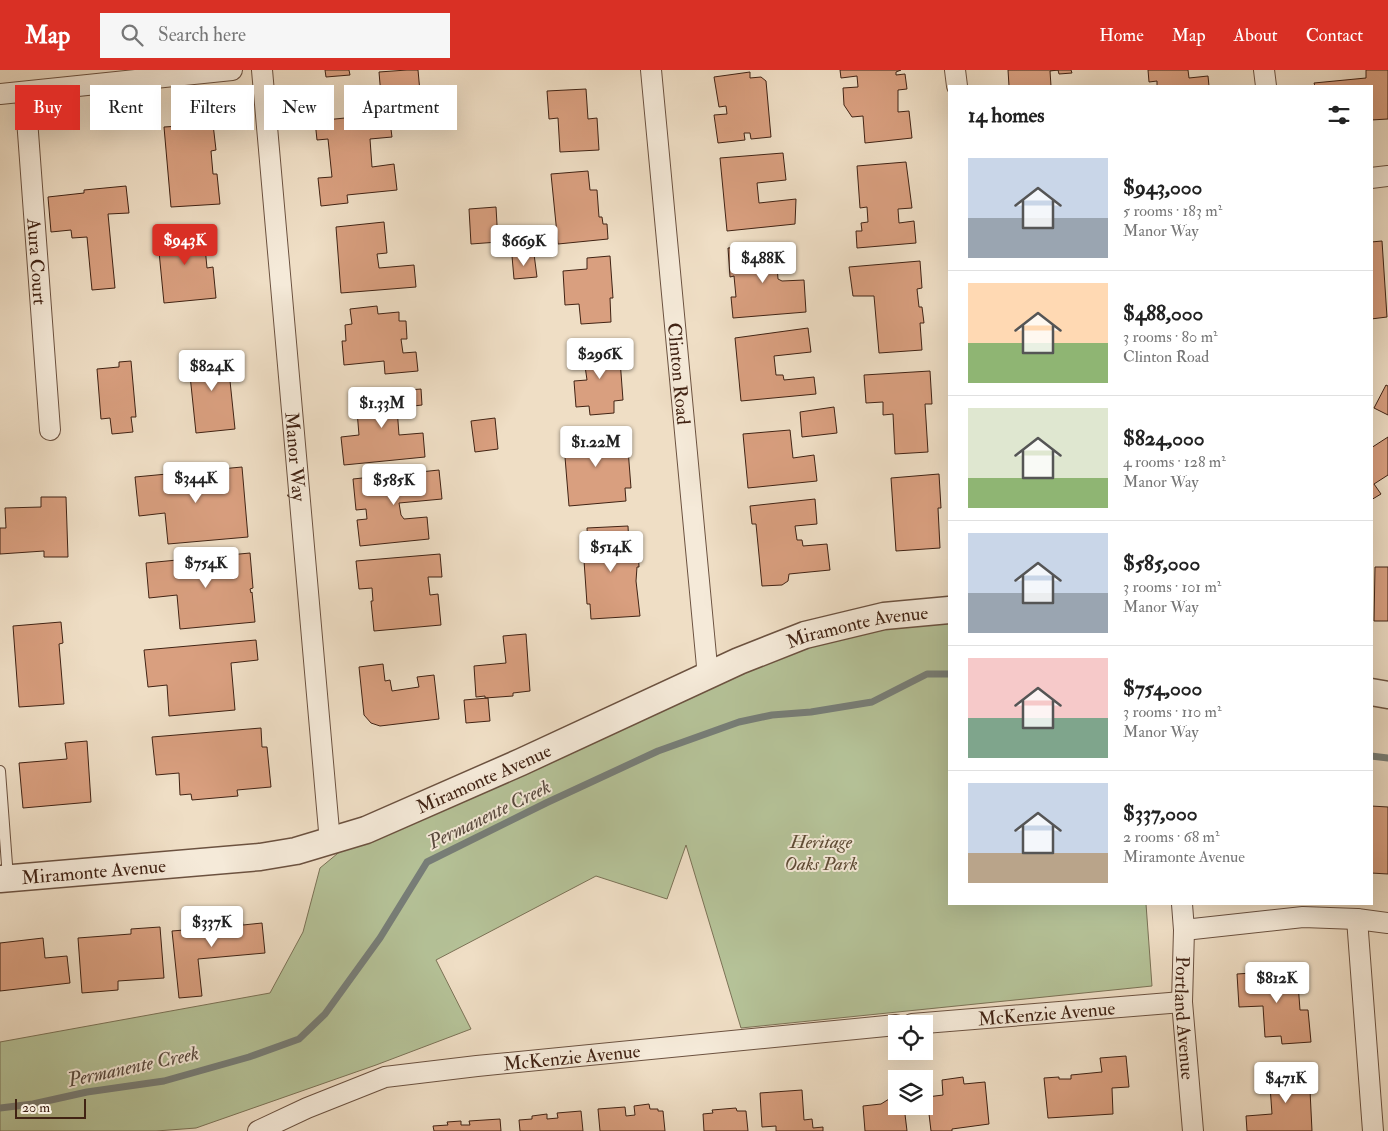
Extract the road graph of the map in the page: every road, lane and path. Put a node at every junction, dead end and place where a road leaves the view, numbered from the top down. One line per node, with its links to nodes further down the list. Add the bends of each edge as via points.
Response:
1 (232, 70): 8 (street)
2 (262, 70): 20 (street, Manor Way)
3 (651, 70): 16 (street, Clinton Road)
4 (955, 70): 6 (street)
5 (1264, 70): 7 (street)
6 (957, 85)
7 (1266, 85)
8 (80, 86)
9 (15, 93): 10 (street)
10 (0, 94)
11 (28, 130): 14 (street, Aura Court)
12 (1388, 176): 13 (street)
13 (1373, 178)
14 (50, 430)
15 (948, 610): 16 (street, Miramonte Avenue, via 884,616 806,635)
16 (708, 676): 20 (street, Miramonte Avenue, via 426,805)
17 (1373, 692): 18 (street)
18 (1388, 695)
19 (0, 771): 21 (lane)
20 (330, 842): 21 (street, Miramonte Avenue, via 260,857)
21 (4, 879)
22 (1182, 905): 25 (street, Portland Avenue)
23 (1357, 919): 24 (street); 25 (street, via 1303,918); 31 (street)
24 (1388, 923)
25 (1184, 930): 26 (street, Portland Avenue)
26 (1182, 1002): 27 (street, McKenzie Avenue); 30 (street, Portland Avenue)
27 (933, 1022)
28 (888, 1026): 29 (street, McKenzie Avenue, via 384,1077)
29 (258, 1131)
30 (1193, 1131)
31 (1373, 1131)

